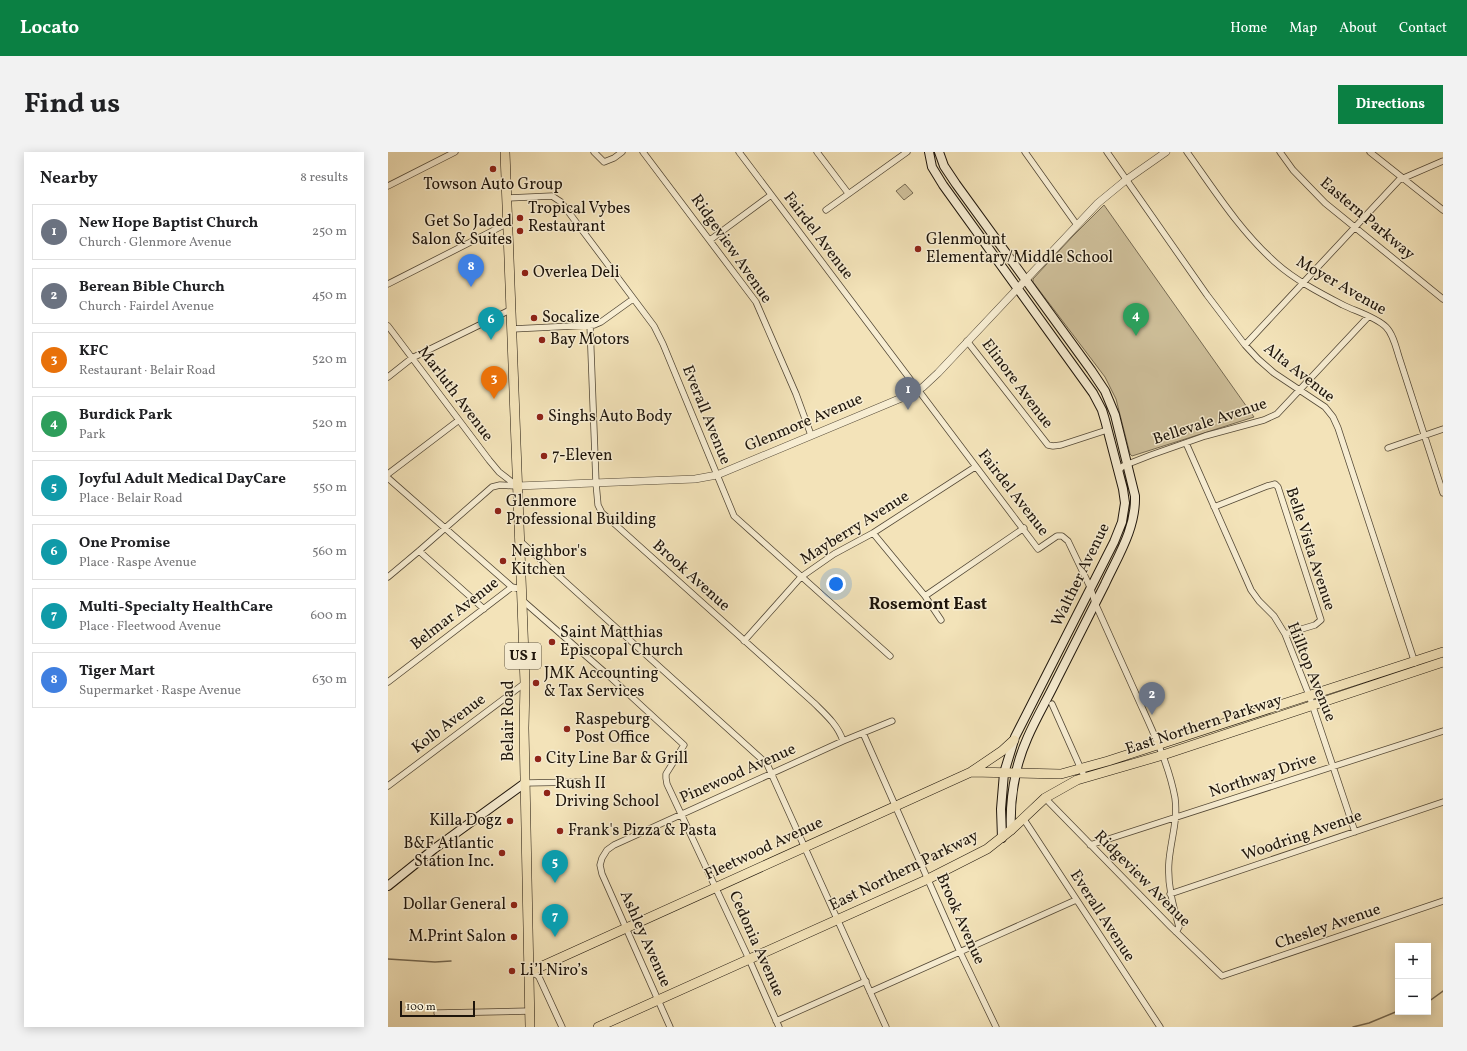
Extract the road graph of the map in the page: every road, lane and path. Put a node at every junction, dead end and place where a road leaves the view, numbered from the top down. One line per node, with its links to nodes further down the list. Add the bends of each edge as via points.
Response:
1 (455, 152): 20 (street)
2 (505, 152): 23 (main road, Belair Road / US 1)
3 (594, 152): 4 (street, via 604,162)
4 (622, 152)
5 (643, 152): 29 (street, Ridgeview Avenue)
6 (739, 152): 22 (street, Fairdel Avenue)
7 (816, 152): 21 (street)
8 (907, 152): 21 (street)
9 (929, 152): 33 (main road, Walther Avenue, via 937,176)
10 (939, 152): 30 (main road, Walther Avenue, via 950,176)
11 (1025, 152): 27 (street)
12 (1107, 152): 19 (street, Alta Avenue)
13 (1166, 152): 19 (street, Glenmore Avenue)
14 (1187, 152): 31 (street, Moyer Avenue, via 1251,239 1277,264)
15 (1280, 152): 28 (street, Eastern Parkway, via 1308,187)
16 (1370, 152): 18 (street)
17 (1443, 161): 18 (street)
18 (1403, 178): 25 (street); 28 (street)
19 (1126, 180): 27 (street, Glenmore Avenue); 42 (street, Alta Avenue)
20 (388, 186)
21 (848, 193): 24 (street)
22 (771, 195): 29 (street); 45 (street, Fairdel Avenue)
23 (507, 198): 26 (main road, Belair Road / US 1); 35 (street, Everall Avenue, via 548,195 557,198)
24 (826, 210)
25 (1443, 210)
26 (508, 223): 32 (street); 36 (main road, Belair Road / US 1)
27 (1076, 225): 30 (street, Glenmore Avenue)
28 (1355, 227): 31 (street); 34 (street, Eastern Parkway)
29 (710, 240): 50 (street, Ridgeview Avenue, via 756,302)
30 (1025, 280): 33 (street, Glenmore Avenue); 54 (main road, Walther Avenue, via 1104,391 1115,415)
31 (1303, 282): 37 (street, Moyer Avenue); 42 (street)
32 (388, 284)
33 (1018, 288): 41 (street, Glenmore Avenue); 49 (main road, Walther Avenue, via 1089,386 1102,410)
34 (1442, 297)
35 (633, 299): 38 (street, via 601,322 594,326); 59 (street, Everall Avenue, via 659,334)
36 (512, 309): 40 (main road, Belair Road / US 1); 43 (street)
37 (1368, 316): 46 (street, Bellevale Avenue); 51 (street, Moyer Avenue, via 1383,324 1392,336)
38 (590, 325): 40 (street); 61 (street, Brook Avenue)
39 (388, 326): 43 (street, Marluth Avenue)
40 (512, 329): 63 (main road, Belair Road / US 1)
41 (967, 341): 45 (street, Glenmore Avenue); 49 (street, Elinore Avenue, via 1049,446 1061,445)
42 (1245, 345): 46 (street, Alta Avenue, via 1274,373)
43 (412, 358): 44 (street); 47 (street, Marluth Avenue)
44 (388, 377)
45 (919, 390): 50 (street, Glenmore Avenue); 55 (street, Fairdel Avenue)
46 (1299, 391): 52 (street, Bellevale Avenue, via 1277,414 1269,418); 84 (street, Alta Avenue, via 1325,407 1335,421)
47 (459, 420): 57 (street); 58 (street, Marluth Avenue)
48 (1443, 429): 51 (street)
49 (1107, 430): 56 (main road, Walther Avenue)
50 (811, 435): 59 (street, Glenmore Avenue)
51 (1425, 435): 53 (street); 64 (street, Moyer Avenue)
52 (1186, 443): 54 (street, Bellevale Avenue); 65 (street, Hilltop Avenue)
53 (1388, 448)
54 (1128, 464): 56 (street, Bellevale Avenue); 77 (main road, Walther Avenue, via 1135,496 1135,513 1120,554)
55 (975, 467): 67 (street, Fairdel Avenue); 68 (street, Mayberry Avenue)
56 (1119, 470): 74 (main road, Walther Avenue, via 1125,503 1123,518)
57 (388, 474)
58 (503, 475): 62 (street); 63 (street, Marluth Avenue)
59 (717, 475): 61 (street, Glenmore Avenue, via 695,479); 72 (street, Everall Avenue, via 734,516)
60 (388, 478): 66 (street)
61 (596, 483): 63 (street, Glenmore Avenue); 81 (street, Brook Avenue, via 598,505 602,513)
62 (500, 485): 63 (street, Glenmore Avenue); 66 (street, via 488,491)
63 (517, 486): 69 (main road, Belair Road / US 1)
64 (1443, 493)
65 (1214, 507): 80 (street, Hilltop Avenue, via 1251,590 1274,616); 80 (street, Belle Vista Avenue, via 1255,489 1275,484 1321,617 1315,625)
66 (446, 528): 70 (street); 73 (street)
67 (1024, 528): 74 (street, Fairdel Avenue, via 1038,549 1057,536 1062,536 1068,541); 75 (street)
68 (873, 533): 72 (street, Mayberry Avenue, via 834,554); 75 (street)
69 (520, 541): 73 (main road, Belair Road / US 1); 104 (street, via 767,764)
70 (419, 551): 71 (street); 78 (street)
71 (388, 577)
72 (801, 577): 81 (street, Mayberry Avenue); 83 (street, Everall Avenue)
73 (516, 588): 76 (main road, Belair Road / US 1); 78 (street, Belmar Avenue)
74 (1091, 589): 77 (street, Fairdel Avenue); 97 (main road, Walther Avenue)
75 (925, 596): 79 (street)
76 (521, 600): 88 (main road, Belair Road / US 1); 114 (street, Cedonia Avenue, via 684,745 668,770 666,778)
77 (1095, 604): 99 (street, Fairdel Avenue); 106 (main road, Walther Avenue, via 1031,731)
78 (484, 609): 87 (street, Belmar Avenue)
79 (941, 620)
80 (1285, 634): 89 (street, Hilltop Avenue)
81 (744, 641): 98 (street, Brook Avenue, via 828,717)
82 (1443, 652): 84 (main road, East Northern Parkway)
83 (890, 656)
84 (1415, 661): 86 (street, Alta Avenue); 89 (main road, East Northern Parkway)
85 (1443, 662): 86 (main road, East Northern Parkway)
86 (1418, 670): 91 (main road, East Northern Parkway)
87 (388, 682)
88 (525, 683): 109 (main road, Belair Road / US 1); 110 (street, Kolb Avenue)
89 (1309, 695): 91 (street, Hilltop Avenue); 92 (main road, East Northern Parkway)
90 (1052, 704): 102 (street)
91 (1313, 705): 94 (main road, East Northern Parkway); 101 (street, Hilltop Avenue)
92 (1238, 718): 94 (main road); 99 (main road, East Northern Parkway)
93 (892, 721): 96 (street, Pinewood Avenue)
94 (1241, 729): 100 (main road, East Northern Parkway)
95 (1443, 731): 101 (street, Northway Drive)
96 (863, 733): 98 (street, Pinewood Avenue); 113 (street, Brook Avenue)
97 (1014, 740): 103 (main road); 105 (main road, Walther Avenue)
98 (844, 741): 104 (street, Pinewood Avenue)
99 (1159, 744): 100 (street, Fairdel Avenue); 102 (main road, East Northern Parkway)
100 (1163, 755): 107 (main road, East Northern Parkway); 116 (street, Fairdel Avenue, via 1173,790)
101 (1333, 767): 116 (street, Northway Drive); 118 (street, Hilltop Avenue)
102 (1081, 769): 106 (main road, East Northern Parkway, via 1062,774); 107 (street)
103 (972, 772): 105 (main road, Fleetwood Avenue); 113 (main road, Fleetwood Avenue)
104 (772, 773): 114 (street, Pinewood Avenue); 121 (street)
105 (1004, 773): 106 (main road, Fleetwood Avenue); 119 (main road, Walther Avenue)
106 (1016, 773): 117 (main road, Walther Avenue)
107 (1085, 778): 111 (main road, East Northern Parkway)
108 (580, 782): 109 (street)
109 (525, 783): 124 (main road); 134 (main road, Belair Road / US 1)
110 (388, 786)
111 (1045, 798): 115 (main road, East Northern Parkway); 120 (street, Ridgeview Avenue)
112 (1443, 802): 118 (street, Woodring Avenue)
113 (895, 807): 121 (main road, Fleetwood Avenue); 123 (street, Brook Avenue)
114 (681, 814): 122 (street, Pinewood Avenue, via 614,845 607,850); 125 (street, Cedonia Avenue)
115 (1023, 818): 117 (main road, East Northern Parkway); 127 (street, Everall Avenue)
116 (1176, 818): 120 (street, Northway Drive); 126 (street, Fairdel Avenue, via 1169,860)
117 (1011, 830): 119 (main road, East Northern Parkway)
118 (1355, 832): 126 (street, Woodring Avenue)
119 (1002, 838): 123 (main road, East Northern Parkway, via 978,854)
120 (1090, 845): 131 (street, Ridgeview Avenue)
121 (805, 846): 125 (main road, Fleetwood Avenue); 129 (street)
122 (601, 861): 130 (street, Ashley Avenue, via 602,874)
123 (928, 878): 129 (main road, East Northern Parkway); 132 (street, Brook Avenue)
124 (388, 886)
125 (716, 888): 130 (main road, Fleetwood Avenue); 133 (street, Cedonia Avenue)
126 (1170, 894): 131 (street, Fairdel Avenue, via 1179,927)
127 (1076, 900): 132 (street); 148 (street, Everall Avenue)
128 (1443, 901): 135 (street, Chesley Avenue)
129 (838, 920): 133 (main road, East Northern Parkway); 136 (street)
130 (626, 928): 134 (main road, Fleetwood Avenue); 138 (street, Ashley Avenue)
131 (1176, 932): 135 (street, Ridgeview Avenue)
132 (960, 952): 137 (street); 147 (street, Brook Avenue)
133 (749, 960): 138 (main road, East Northern Parkway); 141 (street, Cedonia Avenue)
134 (529, 972): 139 (main road, Belair Road / US 1); 143 (street, via 539,977)
135 (1222, 976)
136 (866, 981): 137 (street); 141 (street)
137 (870, 992): 146 (street)
138 (658, 1000): 144 (main road, East Northern Parkway); 145 (street, Ashley Avenue)
139 (530, 1011): 140 (street); 142 (main road, Belair Road / US 1)
140 (437, 1013)
141 (777, 1024)
142 (530, 1027)
143 (562, 1027)
144 (598, 1027)
145 (670, 1027)
146 (886, 1027)
147 (995, 1027)
148 (1160, 1027)

